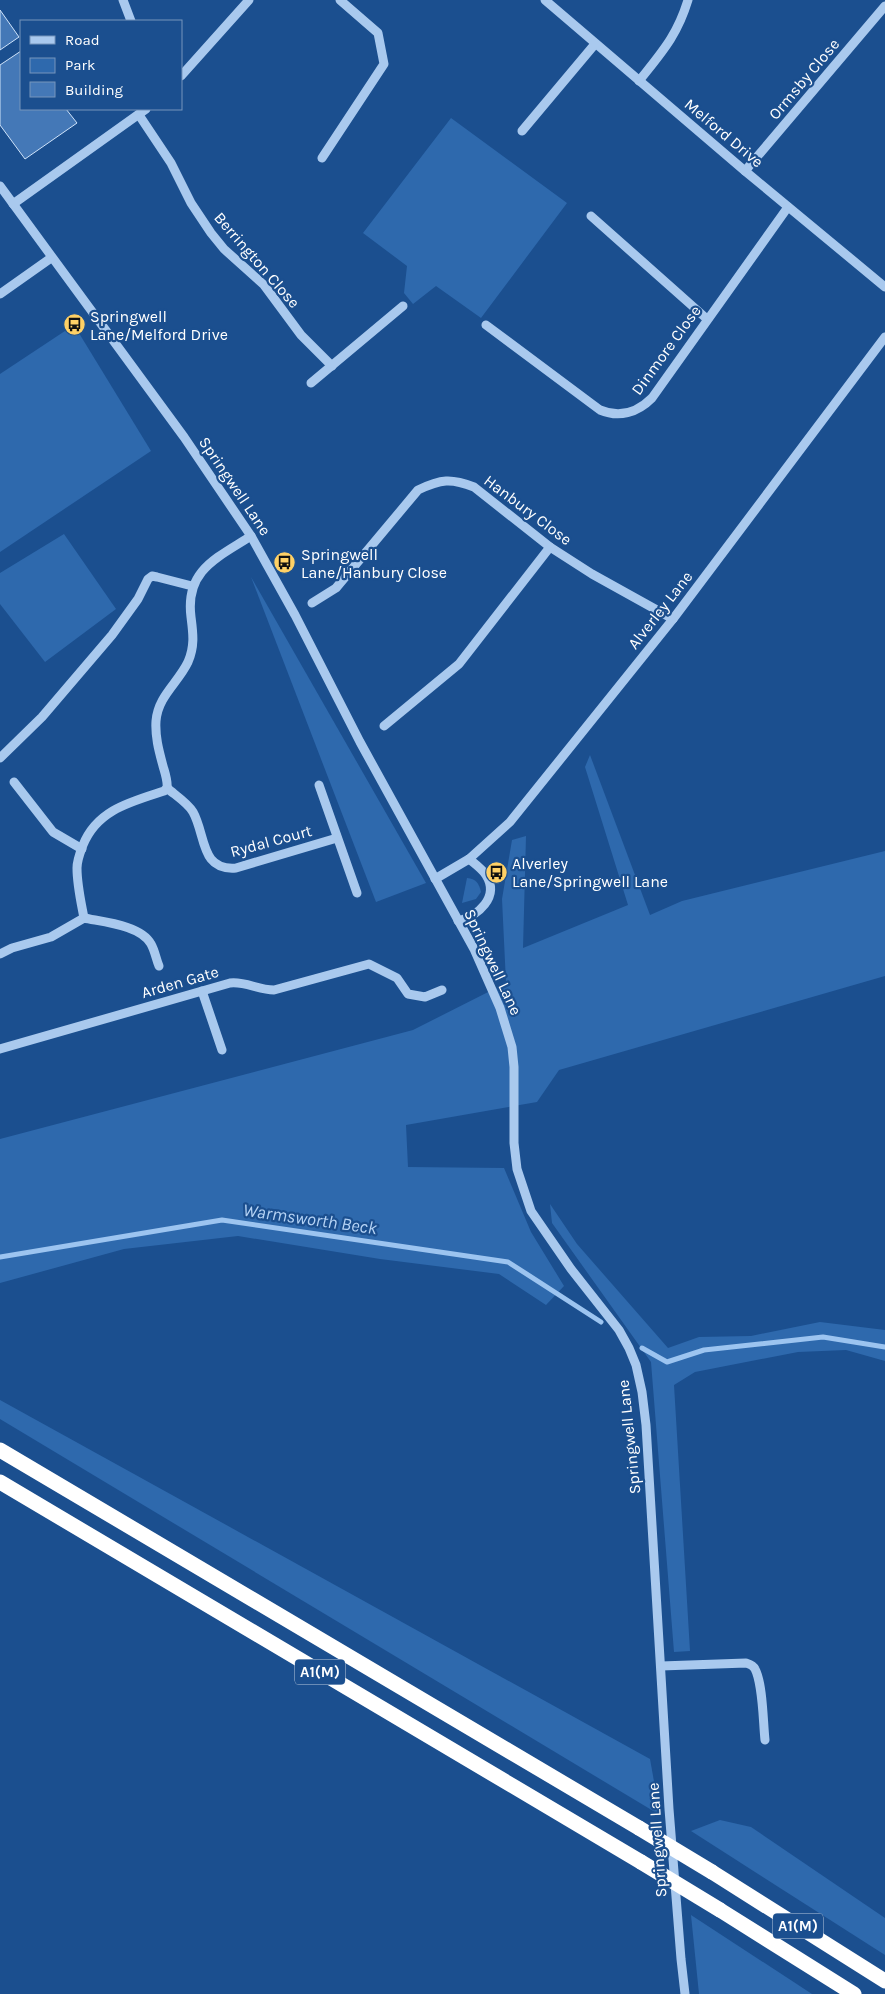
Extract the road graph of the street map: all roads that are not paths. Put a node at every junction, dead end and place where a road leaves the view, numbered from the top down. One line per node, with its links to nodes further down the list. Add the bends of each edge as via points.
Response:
1 (123, 0): 7 (street)
2 (249, 0): 9 (street)
3 (340, 0): 14 (street, via 378,33 384,64)
4 (545, 0): 8 (street, Melford Drive)
5 (688, 0): 10 (street, via 672,40)
6 (885, 6): 15 (street, Ormsby Close)
7 (131, 20)
8 (595, 44): 10 (street, Melford Drive); 13 (street)
9 (182, 75)
10 (639, 81): 15 (street, Melford Drive)
11 (145, 110): 12 (street)
12 (139, 115): 17 (street); 27 (street, Berrington Close, via 211,233 264,286 301,336)
13 (522, 131)
14 (322, 158)
15 (745, 171): 18 (street, Melford Drive)
16 (0, 186): 17 (street, Springwell Lane)
17 (13, 204): 20 (street, Springwell Lane)
18 (788, 207): 21 (street, Melford Drive); 24 (street, Dinmore Close)
19 (591, 216): 24 (street)
20 (51, 258): 22 (street); 29 (street, Springwell Lane, via 184,437)
21 (885, 287)
22 (0, 294)
23 (403, 306): 27 (street)
24 (707, 319): 25 (street, Dinmore Close, via 652,398 630,413 616,414 600,410)
25 (486, 325)
26 (885, 337): 33 (street, Alverley Lane)
27 (332, 366): 28 (street)
28 (311, 383)
29 (251, 536): 31 (street, via 210,562); 42 (street, Springwell Lane)
30 (550, 548): 32 (street, Hanbury Close, via 474,487 446,480 433,482 418,490 336,588); 33 (street, Hanbury Close); 34 (street, via 459,664)
31 (192, 586): 35 (street, via 158,577 148,578 138,600 112,635 42,717); 38 (street, via 189,604 194,640 192,650 181,674 161,701 156,722)
32 (312, 603)
33 (673, 619): 41 (street, Alverley Lane, via 510,822)
34 (384, 726)
35 (0, 758)
36 (14, 782): 40 (street, via 53,832)
37 (319, 785): 39 (street, Rydal Court)
38 (167, 788): 39 (street, Rydal Court, via 193,811 209,858 222,867 236,868); 40 (street, via 113,809 92,829)
39 (337, 838): 43 (street, Rydal Court)
40 (82, 849): 44 (street, via 77,879)
41 (469, 859): 42 (street, Alverley Lane); 45 (street, via 486,876 490,894 482,909)
42 (435, 879): 45 (street, Springwell Lane)
43 (357, 893)
44 (84, 918): 46 (street, via 51,937); 47 (street, via 137,931 151,943)
45 (458, 921): 54 (street, Springwell Lane, via 474,949 508,1029 514,1066 517,1168 531,1211 619,1330 636,1365 646,1425)
46 (0, 954)
47 (159, 966)
48 (442, 990): 49 (street, Arden Gate, via 425,997 408,994 397,978 369,964 282,989 266,990 238,982)
49 (202, 991): 50 (street, Arden Gate); 51 (street)
50 (0, 1049)
51 (222, 1050)
52 (0, 1450): 56 (highway, A1(M), bridge, via 639,1828)
53 (0, 1482): 58 (highway, A1(M), bridge, via 641,1862)
54 (661, 1666): 55 (street, via 750,1664 755,1668 759,1682); 57 (street, Springwell Lane)
55 (765, 1740)
56 (885, 1981)
57 (685, 1994)
58 (854, 1994)

